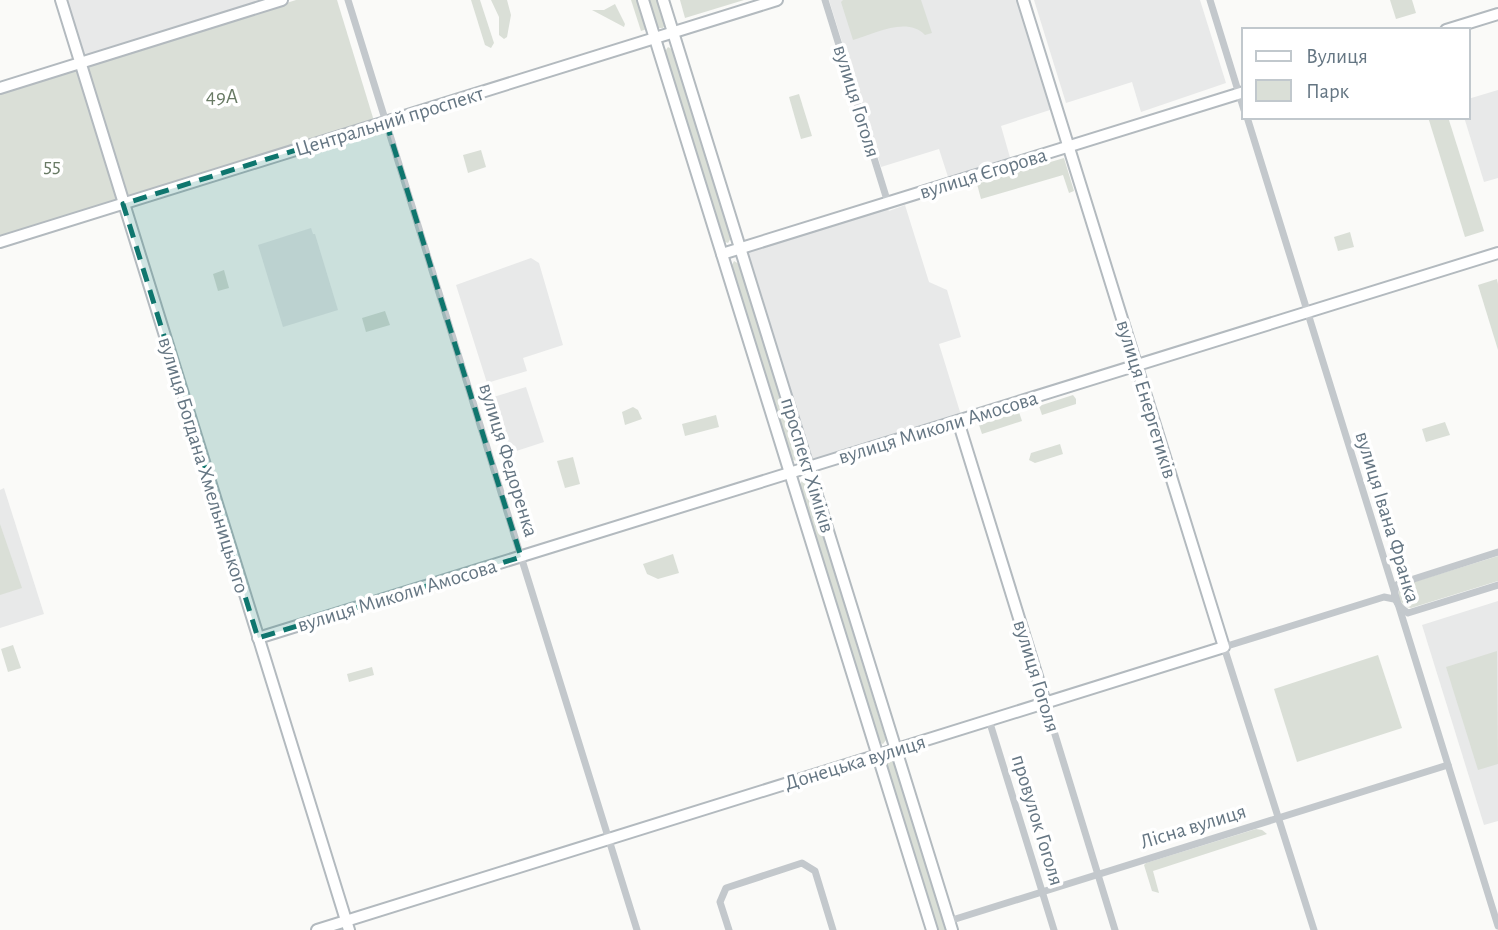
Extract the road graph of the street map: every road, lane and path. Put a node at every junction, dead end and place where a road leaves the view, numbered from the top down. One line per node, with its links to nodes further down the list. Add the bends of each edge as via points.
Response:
1 (61, 0): 14 (street, вулиця Богдана Хмельницького)
2 (282, 0): 14 (street)
3 (348, 0): 18 (street, вулиця Федоренка)
4 (643, 0): 13 (street, проспект Хіміків)
5 (663, 0): 12 (street, проспект Хіміків)
6 (777, 0): 12 (street, Центральний проспект)
7 (825, 0): 20 (street, вулиця Гоголя)
8 (1023, 0): 19 (street, вулиця Енергетиків)
9 (1210, 0): 16 (street)
10 (1498, 14): 11 (street)
11 (1452, 28)
12 (673, 32): 13 (street, Центральний проспект); 23 (street, проспект Хіміків)
13 (654, 38): 18 (street, Центральний проспект); 25 (street, проспект Хіміків)
14 (80, 63): 15 (street); 21 (street, вулиця Богдана Хмельницького)
15 (0, 88)
16 (1242, 93): 19 (street, вулиця Єгорова)
17 (1248, 119): 26 (street, вулиця Івана Франка)
18 (386, 122): 21 (street, Центральний проспект); 32 (street, вулиця Федоренка)
19 (1069, 147): 20 (street, вулиця Єгорова); 27 (street, вулиця Енергетиків)
20 (888, 203): 23 (street, вулиця Єгорова)
21 (123, 204): 22 (street, Центральний проспект); 35 (street, вулиця Богдана Хмельницького)
22 (0, 242)
23 (740, 249): 25 (street, вулиця Єгорова); 29 (street, проспект Хіміків)
24 (1498, 253): 26 (street, вулиця Миколи Амосова)
25 (722, 254): 30 (street, проспект Хіміків)
26 (1307, 312): 27 (street, вулиця Миколи Амосова); 34 (street, вулиця Івана Франка)
27 (1137, 366): 28 (street, вулиця Миколи Амосова); 36 (street, вулиця Енергетиків)
28 (958, 421): 29 (street, вулиця Миколи Амосова); 37 (street, вулиця Гоголя)
29 (808, 468): 30 (street, вулиця Миколи Амосова); 39 (street, проспект Хіміків)
30 (790, 473): 32 (street, вулиця Миколи Амосова); 40 (street, проспект Хіміків)
31 (1498, 552): 34 (street, via 1403,582 1395,589)
32 (521, 557): 35 (street, вулиця Миколи Амосова); 43 (street, вулиця Федоренка)
33 (1498, 585): 34 (street, Донецька вулиця, via 1408,613)
34 (1394, 599): 36 (street, Донецька вулиця, via 1384,597); 41 (street, вулиця Івана Франка)
35 (258, 638): 46 (street, вулиця Богдана Хмельницького)
36 (1224, 647): 37 (street, Донецька вулиця); 42 (street, вулиця Енергетиків)
37 (1045, 702): 38 (street, Донецька вулиця); 44 (street, вулиця Гоголя)
38 (989, 720): 39 (street, Донецька вулиця); 45 (street, провулок Гоголя)
39 (896, 750): 40 (street, Донецька вулиця); 47 (street, проспект Хіміків)
40 (878, 755): 43 (street, Донецька вулиця); 49 (street, проспект Хіміків)
41 (1448, 765): 42 (street, Лісна вулиця); 48 (street, вулиця Івана Франка)
42 (1278, 818): 44 (street, Лісна вулиця); 56 (street)
43 (608, 839): 46 (street, Донецька вулиця); 51 (street, вулиця Федоренка)
44 (1098, 874): 45 (street, Лісна вулиця); 55 (street, вулиця Гоголя)
45 (1042, 892): 47 (street, Лісна вулиця); 54 (street, провулок Гоголя)
46 (348, 925): 50 (street, Донецька вулиця)
47 (951, 925)
48 (1498, 926)
49 (928, 929)
50 (317, 930)
51 (637, 930)
52 (729, 930): 53 (street, via 720,902 726,888 802,863 815,870)
53 (833, 930)
54 (1054, 930)
55 (1115, 930)
56 (1314, 930)

